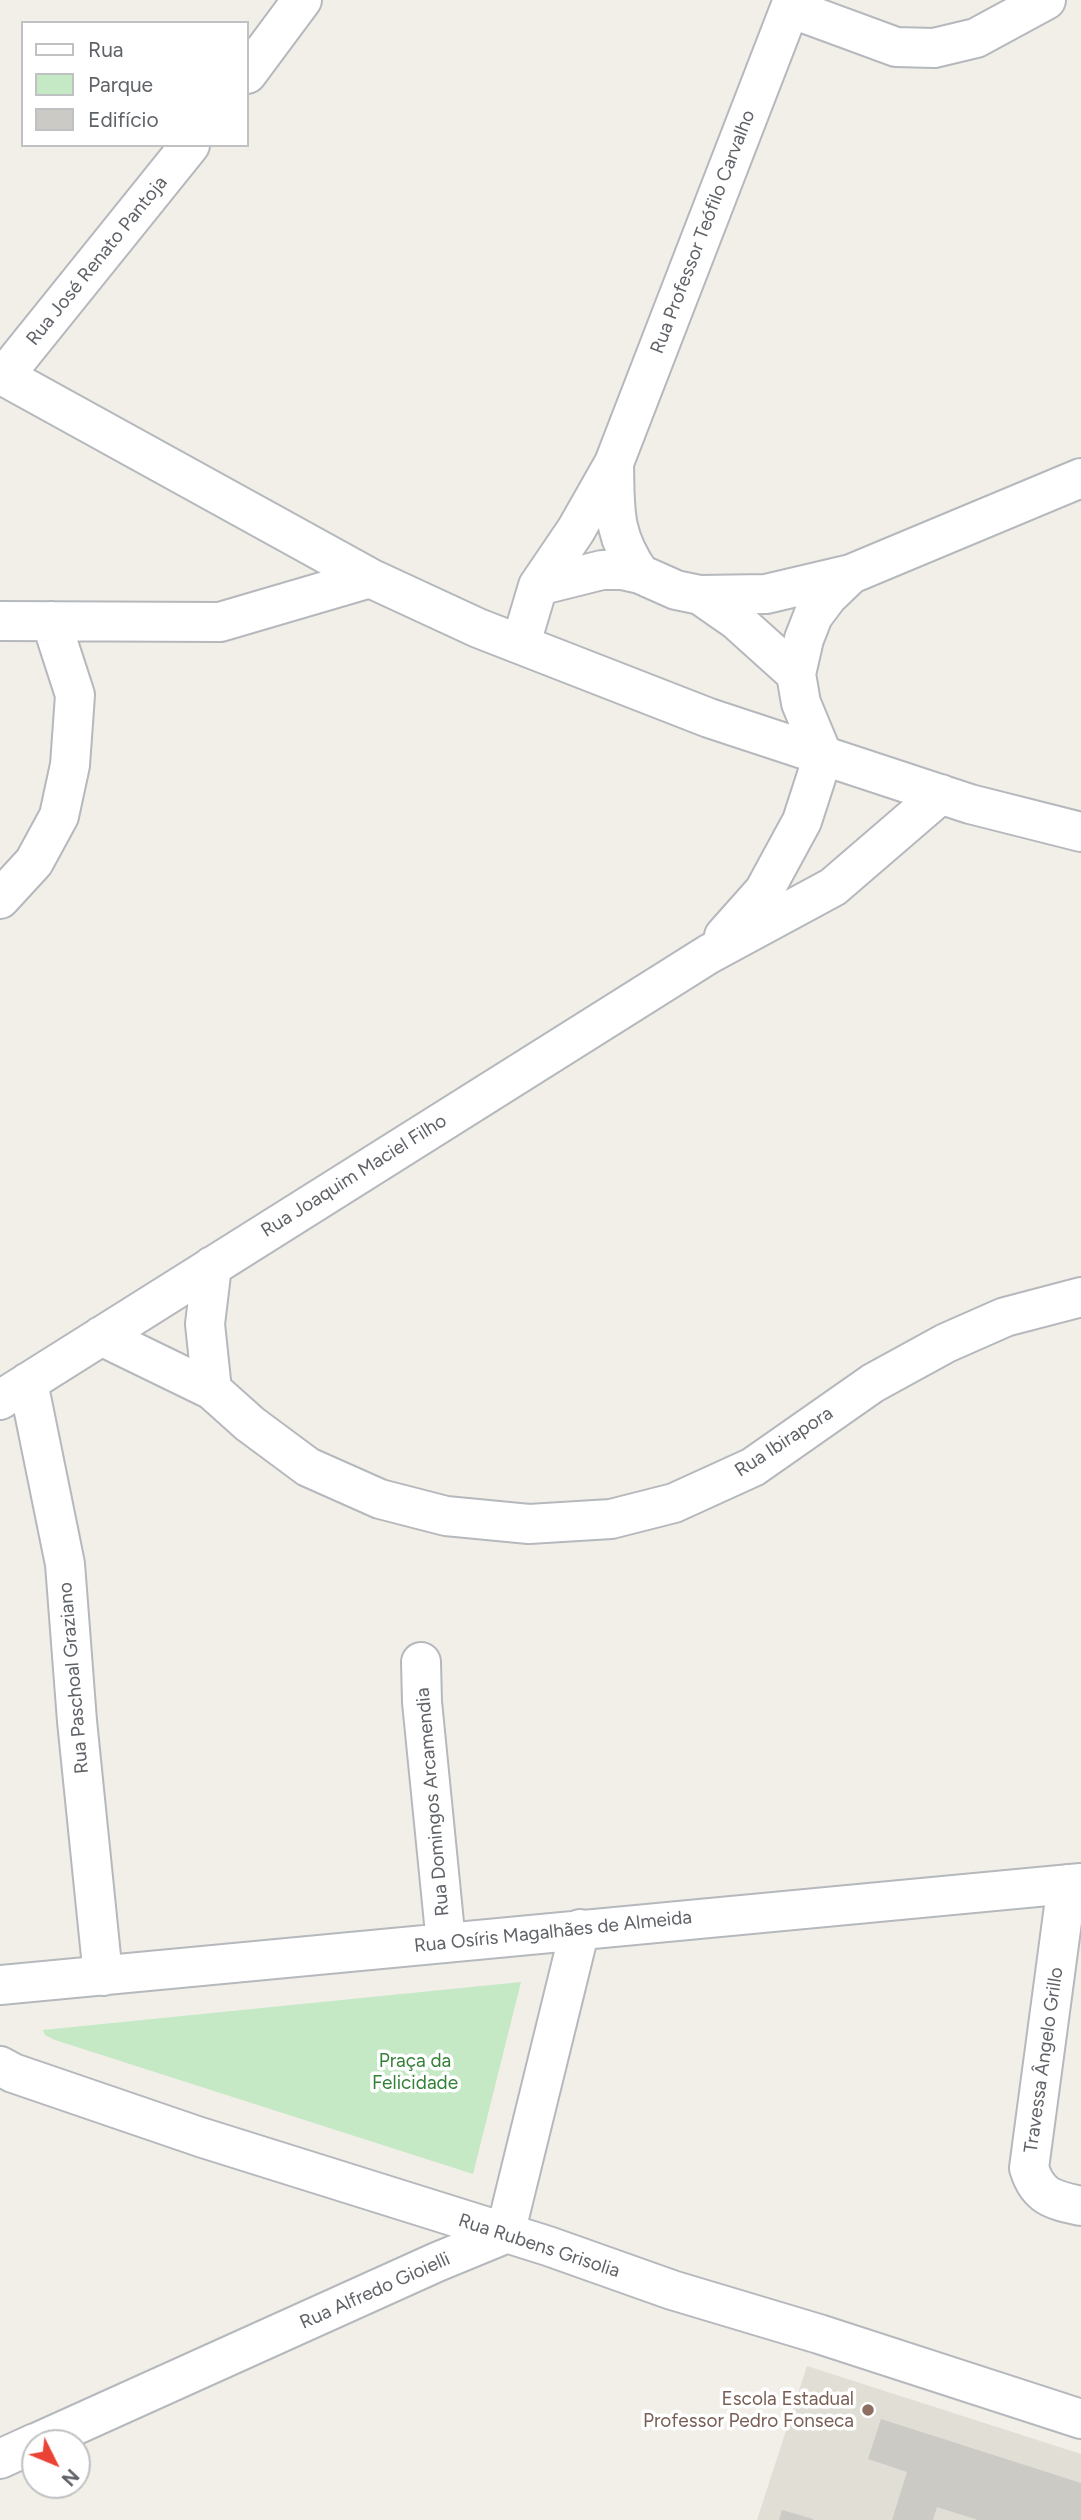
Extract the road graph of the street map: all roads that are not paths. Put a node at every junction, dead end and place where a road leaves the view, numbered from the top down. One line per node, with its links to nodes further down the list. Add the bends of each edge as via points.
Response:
1 (302, 0): 4 (street)
2 (1046, 0): 3 (street, via 976,38 934,48 896,47)
3 (791, 4): 7 (street, Rua Professor Teófilo Carvalho)
4 (248, 73)
5 (188, 147): 6 (street, Rua José Renato Pantoja)
6 (2, 375): 11 (street)
7 (614, 463): 9 (street, Rua Professor Teófilo Carvalho, via 618,530 626,554); 12 (street, Rua Professor Teófilo Carvalho)
8 (1081, 478): 10 (street)
9 (640, 573): 12 (street, via 602,570); 13 (street, via 676,590)
10 (851, 574): 13 (street, via 766,594); 17 (street, via 813,616)
11 (370, 579): 15 (street, via 220,622); 16 (street)
12 (538, 586): 16 (street, Rua Professor Teófilo Carvalho)
13 (700, 595): 17 (street, via 736,620)
14 (0, 621): 15 (street)
15 (51, 621): 21 (street, via 75,695 70,765 59,816 34,862)
16 (522, 643): 18 (street, via 709,718)
17 (796, 674): 18 (street, via 801,703)
18 (823, 755): 19 (street); 22 (street, Rua Joaquim Maciel Filho, via 802,821 764,891)
19 (941, 794): 20 (street); 22 (street, Rua Joaquim Maciel Filho, via 833,887)
20 (1081, 832)
21 (0, 899)
22 (709, 954): 23 (street, Rua Joaquim Maciel Filho)
23 (212, 1266): 25 (street, Rua Joaquim Maciel Filho); 26 (street, via 205,1324)
24 (1081, 1297): 26 (street, Rua Ibirapora, via 1005,1317 946,1343 873,1383 753,1467 674,1503 611,1519 529,1524 446,1516 380,1499 308,1467)
25 (101, 1336): 26 (street, Rua Ibirapora); 27 (street, Rua Joaquim Maciel Filho)
26 (212, 1390)
27 (14, 1391): 32 (street, Rua Paschoal Graziano, via 65,1564)
28 (421, 1662): 31 (street, Rua Domingos Arcamendia)
29 (1074, 1883): 30 (street, Rua Osíris Magalhães de Almeida); 35 (street, Travessa Ângelo Grillo, via 1029,2168 1034,2184 1046,2196)
30 (580, 1929): 31 (street, Rua Osíris Magalhães de Almeida); 36 (street)
31 (446, 1942): 32 (street, Rua Osíris Magalhães de Almeida)
32 (103, 1976): 33 (street, Rua Osíris Magalhães de Almeida)
33 (8, 1989)
34 (0, 2066): 36 (street, Rua Rubens Grisolia, via 200,2137)
35 (1081, 2206)
36 (505, 2234): 37 (street, Rua Rubens Grisolia); 38 (street, Rua Alfredo Gioielli)
37 (1081, 2419)
38 (66, 2429)
39 (21, 2449): 40 (street, Rua Alfredo Gioielli)
40 (0, 2459)

